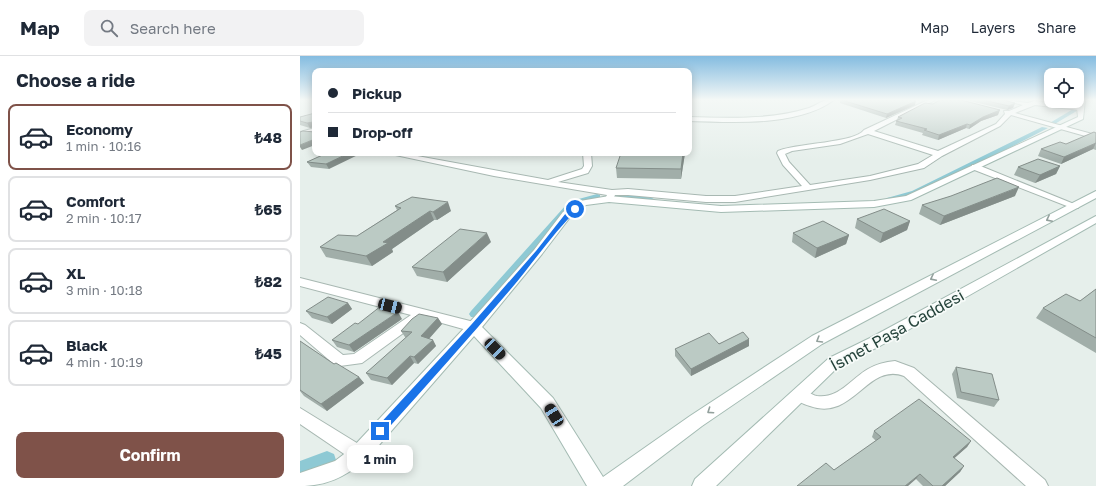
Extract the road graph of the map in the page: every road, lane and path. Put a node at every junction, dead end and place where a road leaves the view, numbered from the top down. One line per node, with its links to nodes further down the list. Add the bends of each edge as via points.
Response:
1 (889, 120): 6 (street)
2 (1004, 120): 8 (street)
3 (1033, 120): 5 (street)
4 (1077, 120): 5 (street)
5 (1061, 128): 7 (street); 11 (street)
6 (866, 131): 8 (street); 13 (street, via 840,142 790,149 781,153 786,163)
7 (1096, 137)
8 (939, 154): 13 (street, via 921,166)
9 (406, 156): 12 (street)
10 (588, 156): 12 (street, via 585,171)
11 (975, 167): 15 (street, via 908,198 874,204 721,209); 16 (street)
12 (547, 182): 15 (street)
13 (808, 188): 15 (street, via 735,199 628,192)
14 (1096, 194): 16 (street)
15 (611, 196): 20 (street, via 583,203 568,214)
16 (1075, 206): 27 (street, one-way to 27, via 817,340 696,421)
17 (1096, 219): 22 (street, İsmet Paşa Caddesi, via 875,342 834,362)
18 (300, 282): 19 (street)
19 (420, 314): 20 (street); 21 (street, via 358,358 340,361)
20 (474, 327): 24 (street); 26 (street, via 547,403)
21 (300, 328)
22 (800, 394): 28 (street, İsmet Paşa Caddesi); 29 (street, via 817,402 833,401 846,396 873,373 899,366 910,372)
23 (300, 416): 24 (street)
24 (358, 454): 25 (street, via 341,468)
25 (300, 483)
26 (598, 486)
27 (607, 486)
28 (702, 486)
29 (1039, 486)

